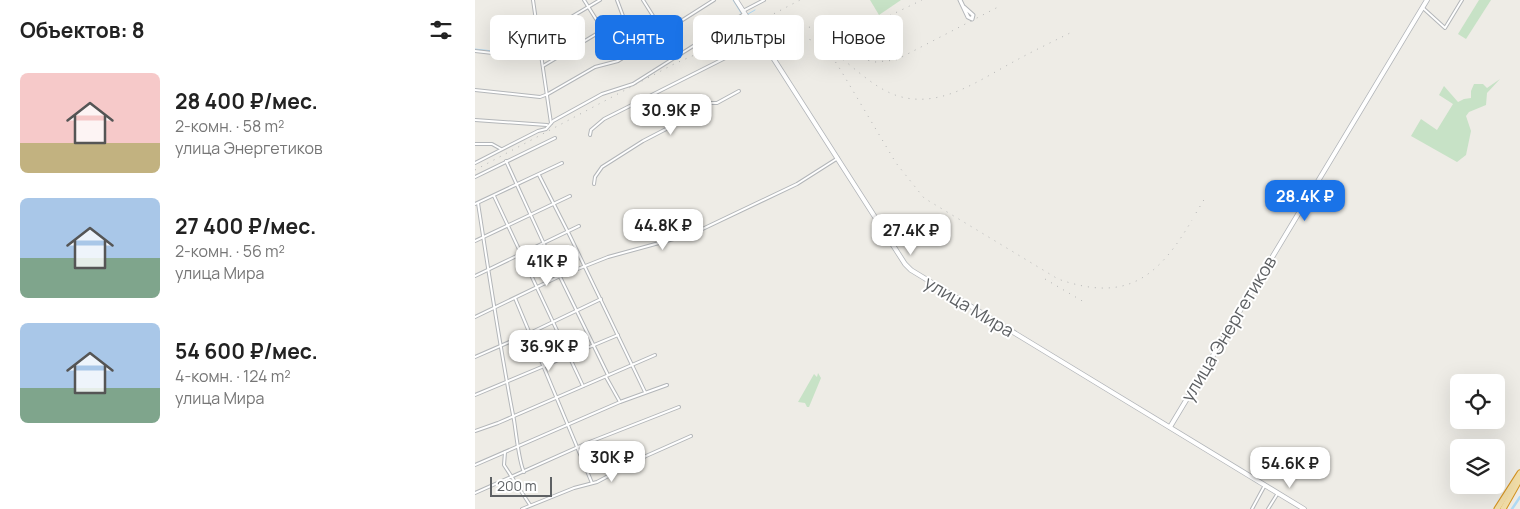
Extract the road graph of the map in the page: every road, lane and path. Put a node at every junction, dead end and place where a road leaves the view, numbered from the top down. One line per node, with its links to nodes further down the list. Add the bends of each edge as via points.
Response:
1 (533, 0): 17 (street)
2 (584, 0): 13 (street)
3 (600, 0): 13 (street)
4 (617, 0): 19 (street)
5 (643, 0): 20 (street)
6 (714, 0): 23 (street)
7 (736, 0): 16 (main road, улица Мира)
8 (764, 0): 16 (street)
9 (960, 0): 14 (street)
10 (1423, 0): 15 (street)
11 (1427, 0): 15 (main road, улица Энергетиков)
12 (1462, 0): 15 (street, via 1445,28)
13 (588, 6): 18 (street); 22 (street)
14 (964, 7)
15 (1423, 8): 94 (main road, улица Энергетиков)
16 (744, 12): 21 (main road, улица Мира); 25 (street)
17 (535, 15)
18 (573, 15)
19 (623, 15)
20 (652, 15)
21 (746, 15)
22 (595, 17)
23 (683, 20)
24 (595, 35): 33 (street)
25 (683, 50)
26 (475, 51): 27 (street)
27 (490, 53)
28 (542, 60): 33 (street)
29 (620, 60): 36 (street, via 595,67)
30 (668, 60): 38 (street, via 633,84 602,94)
31 (721, 60): 39 (street, via 603,119)
32 (774, 60): 43 (main road, улица Мира)
33 (543, 66): 36 (street)
34 (475, 90): 36 (street, via 540,97)
35 (739, 91): 49 (street, via 717,103 678,115 672,126 602,167)
36 (548, 94): 38 (street)
37 (475, 120): 38 (street)
38 (550, 124): 42 (street, via 543,131)
39 (590, 135)
40 (555, 138): 44 (street)
41 (475, 144): 42 (street, via 492,144)
42 (501, 149): 45 (street)
43 (838, 158): 63 (street, via 797,184 692,234); 94 (main road, улица Мира, via 911,270)
44 (506, 161): 48 (street); 50 (street)
45 (475, 163)
46 (562, 163): 47 (street)
47 (539, 174): 50 (street); 54 (street)
48 (475, 178)
49 (594, 184)
50 (517, 185): 51 (street); 55 (street)
51 (494, 196): 53 (street); 56 (street)
52 (570, 196): 54 (street)
53 (476, 203): 59 (street)
54 (553, 203): 55 (street); 58 (street)
55 (530, 215): 56 (street); 61 (street)
56 (507, 226): 59 (street); 62 (street)
57 (579, 226): 58 (street)
58 (567, 232): 61 (street); 63 (street)
59 (483, 237): 60 (street); 64 (street)
60 (475, 241)
61 (544, 244): 62 (street); 66 (street)
62 (521, 254): 64 (street); 67 (street)
63 (584, 266): 66 (street); 69 (street)
64 (489, 270): 65 (street); 70 (street)
65 (475, 276)
66 (560, 276): 67 (street); 71 (street)
67 (537, 287): 68 (street); 73 (street)
68 (515, 298): 70 (street); 74 (street)
69 (601, 299): 71 (street); 75 (street)
70 (495, 307): 72 (street); 76 (street)
71 (576, 310): 73 (street); 77 (street)
72 (475, 317)
73 (554, 322): 74 (street); 78 (street)
74 (530, 333): 76 (street); 82 (street)
75 (618, 335): 77 (street); 81 (street)
76 (502, 346): 80 (street); 84 (street)
77 (592, 346): 78 (street); 83 (street)
78 (569, 355): 82 (street); 86 (street)
79 (655, 355): 81 (street)
80 (475, 357)
81 (632, 365): 83 (street); 87 (street)
82 (543, 366): 84 (street); 89 (street)
83 (607, 376): 86 (street); 90 (street)
84 (507, 381): 88 (street); 92 (street)
85 (667, 385): 87 (street)
86 (583, 386): 89 (street)
87 (645, 392): 90 (street)
88 (475, 395)
89 (555, 397): 92 (street); 93 (street)
90 (620, 402): 93 (street)
91 (679, 407): 98 (street)
92 (513, 416): 95 (street); 97 (street)
93 (567, 426): 97 (street); 98 (street)
94 (1171, 427): 106 (main road, улица Мира)
95 (475, 431)
96 (691, 436): 105 (street)
97 (519, 447): 99 (street); 101 (street)
98 (577, 449): 101 (street); 105 (street)
99 (505, 452): 100 (street); 103 (street, via 504,465)
100 (475, 465)
101 (524, 472): 103 (street)
102 (1520, 473): 114 (highway)
103 (511, 478): 107 (street); 109 (street)
104 (1520, 480): 115 (highway)
105 (592, 483): 109 (street)
106 (1265, 485): 108 (main road, улица Мира); 111 (street)
107 (475, 493)
108 (1278, 493): 112 (street); 113 (main road, улица Мира)
109 (531, 505): 110 (street)
110 (522, 509)
111 (1252, 509)
112 (1268, 509)
113 (1304, 509)
114 (1497, 509)
115 (1503, 509)

